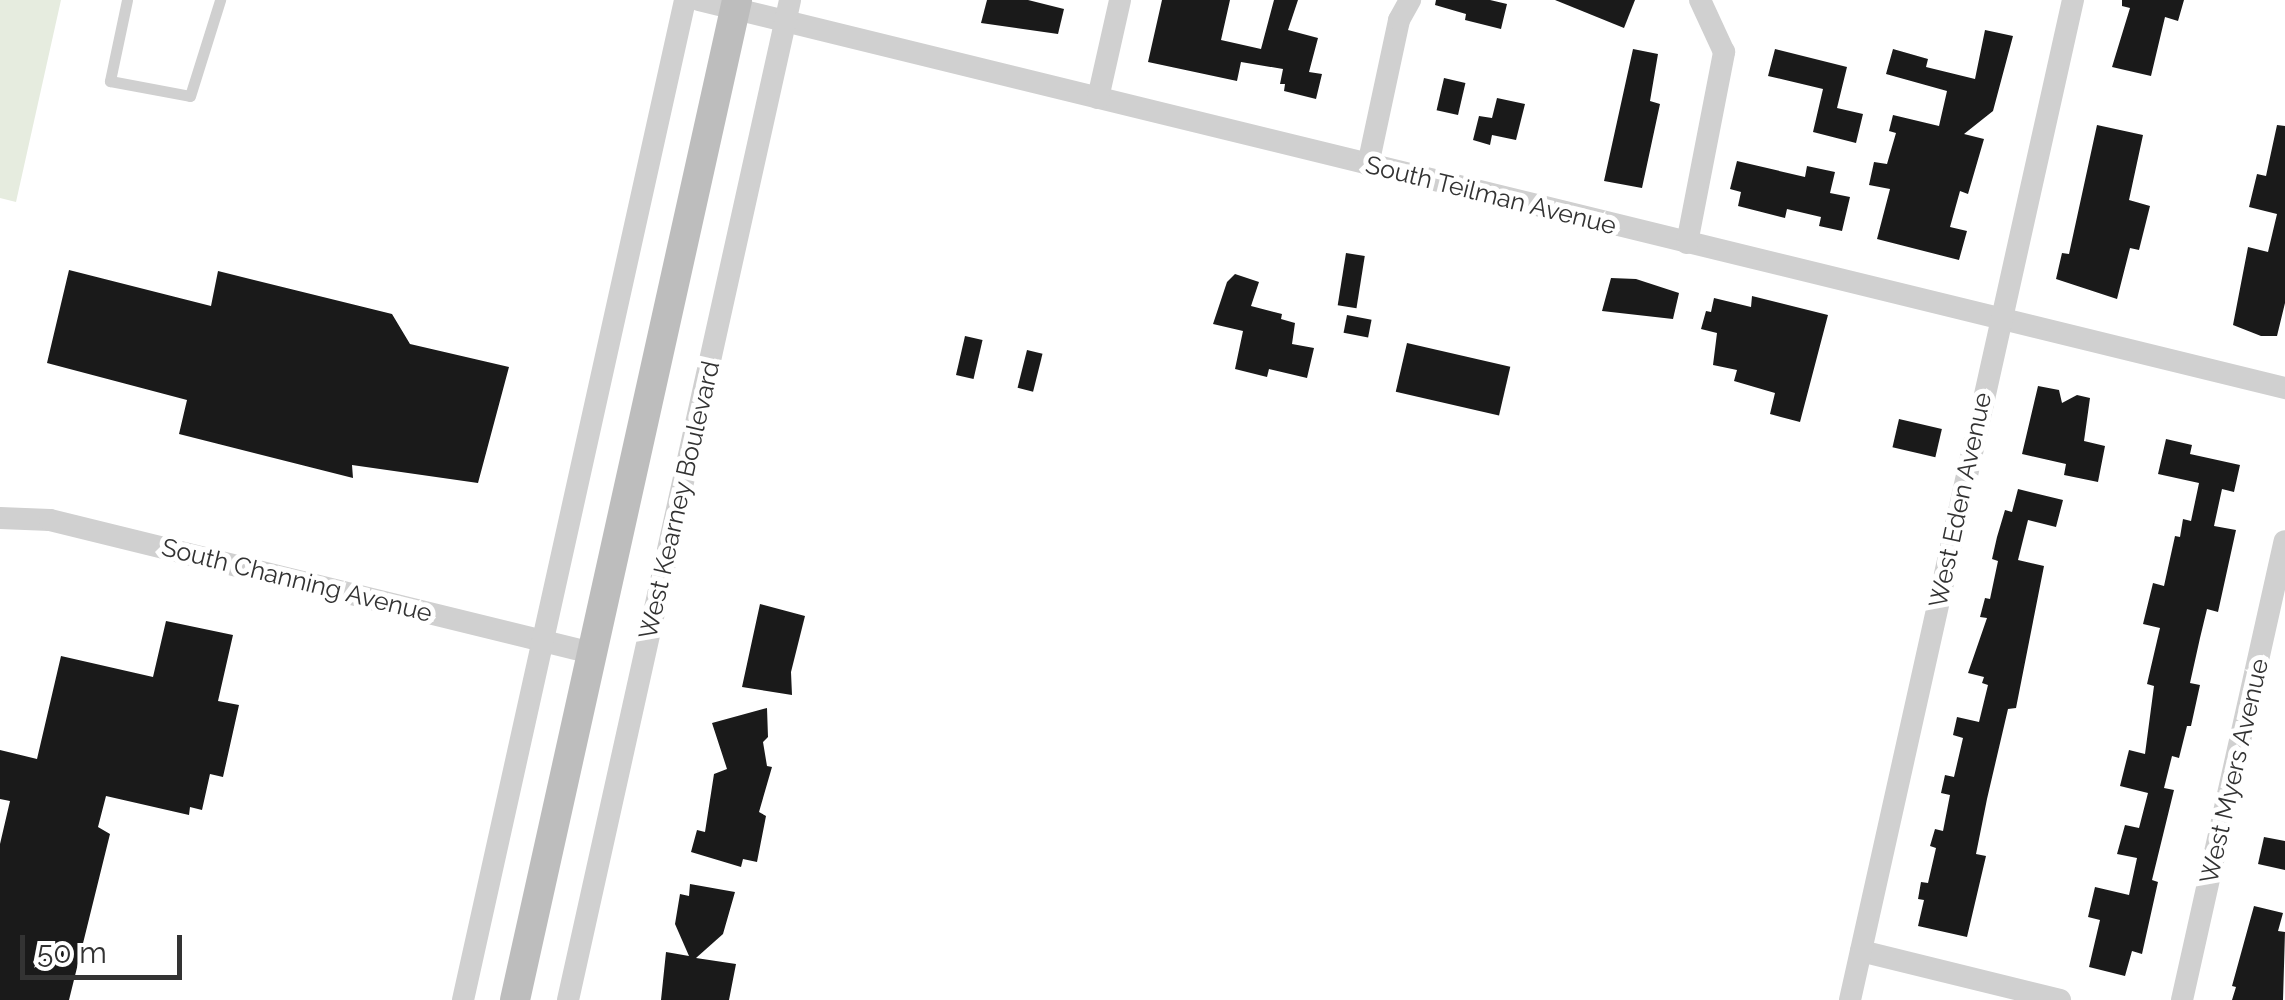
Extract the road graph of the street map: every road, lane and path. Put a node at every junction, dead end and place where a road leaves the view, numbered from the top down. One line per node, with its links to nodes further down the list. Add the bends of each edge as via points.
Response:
1 (127, 0): 2 (lane, via 110,81 190,96)
2 (220, 0)
3 (685, 0): 18 (street)
4 (698, 0): 9 (street, South Teilman Avenue)
5 (1120, 0): 11 (street)
6 (1410, 0): 12 (street, via 1399,20)
7 (1700, 0): 13 (street, via 1724,52)
8 (2073, 0): 14 (street, West Eden Avenue)
9 (736, 4): 10 (street, South Teilman Avenue); 19 (main road, West Kearney Boulevard)
10 (788, 11): 11 (street, South Teilman Avenue); 23 (street, West Kearney Boulevard)
11 (1098, 98): 12 (street, South Teilman Avenue)
12 (1368, 165): 13 (street, South Teilman Avenue)
13 (1687, 243): 14 (street, South Teilman Avenue)
14 (1999, 320): 15 (street, South Teilman Avenue); 20 (street, West Eden Avenue)
15 (2285, 388)
16 (0, 518): 18 (street, South Channing Avenue, via 50,520)
17 (2285, 542): 26 (street, West Myers Avenue)
18 (543, 641): 19 (street, South Channing Avenue); 21 (street)
19 (592, 653): 22 (main road, West Kearney Boulevard)
20 (1861, 951): 24 (street, West Eden Avenue); 25 (street)
21 (463, 1000)
22 (515, 1000)
23 (568, 1000)
24 (1850, 1000)
25 (2060, 1000)
26 (2182, 1000)

